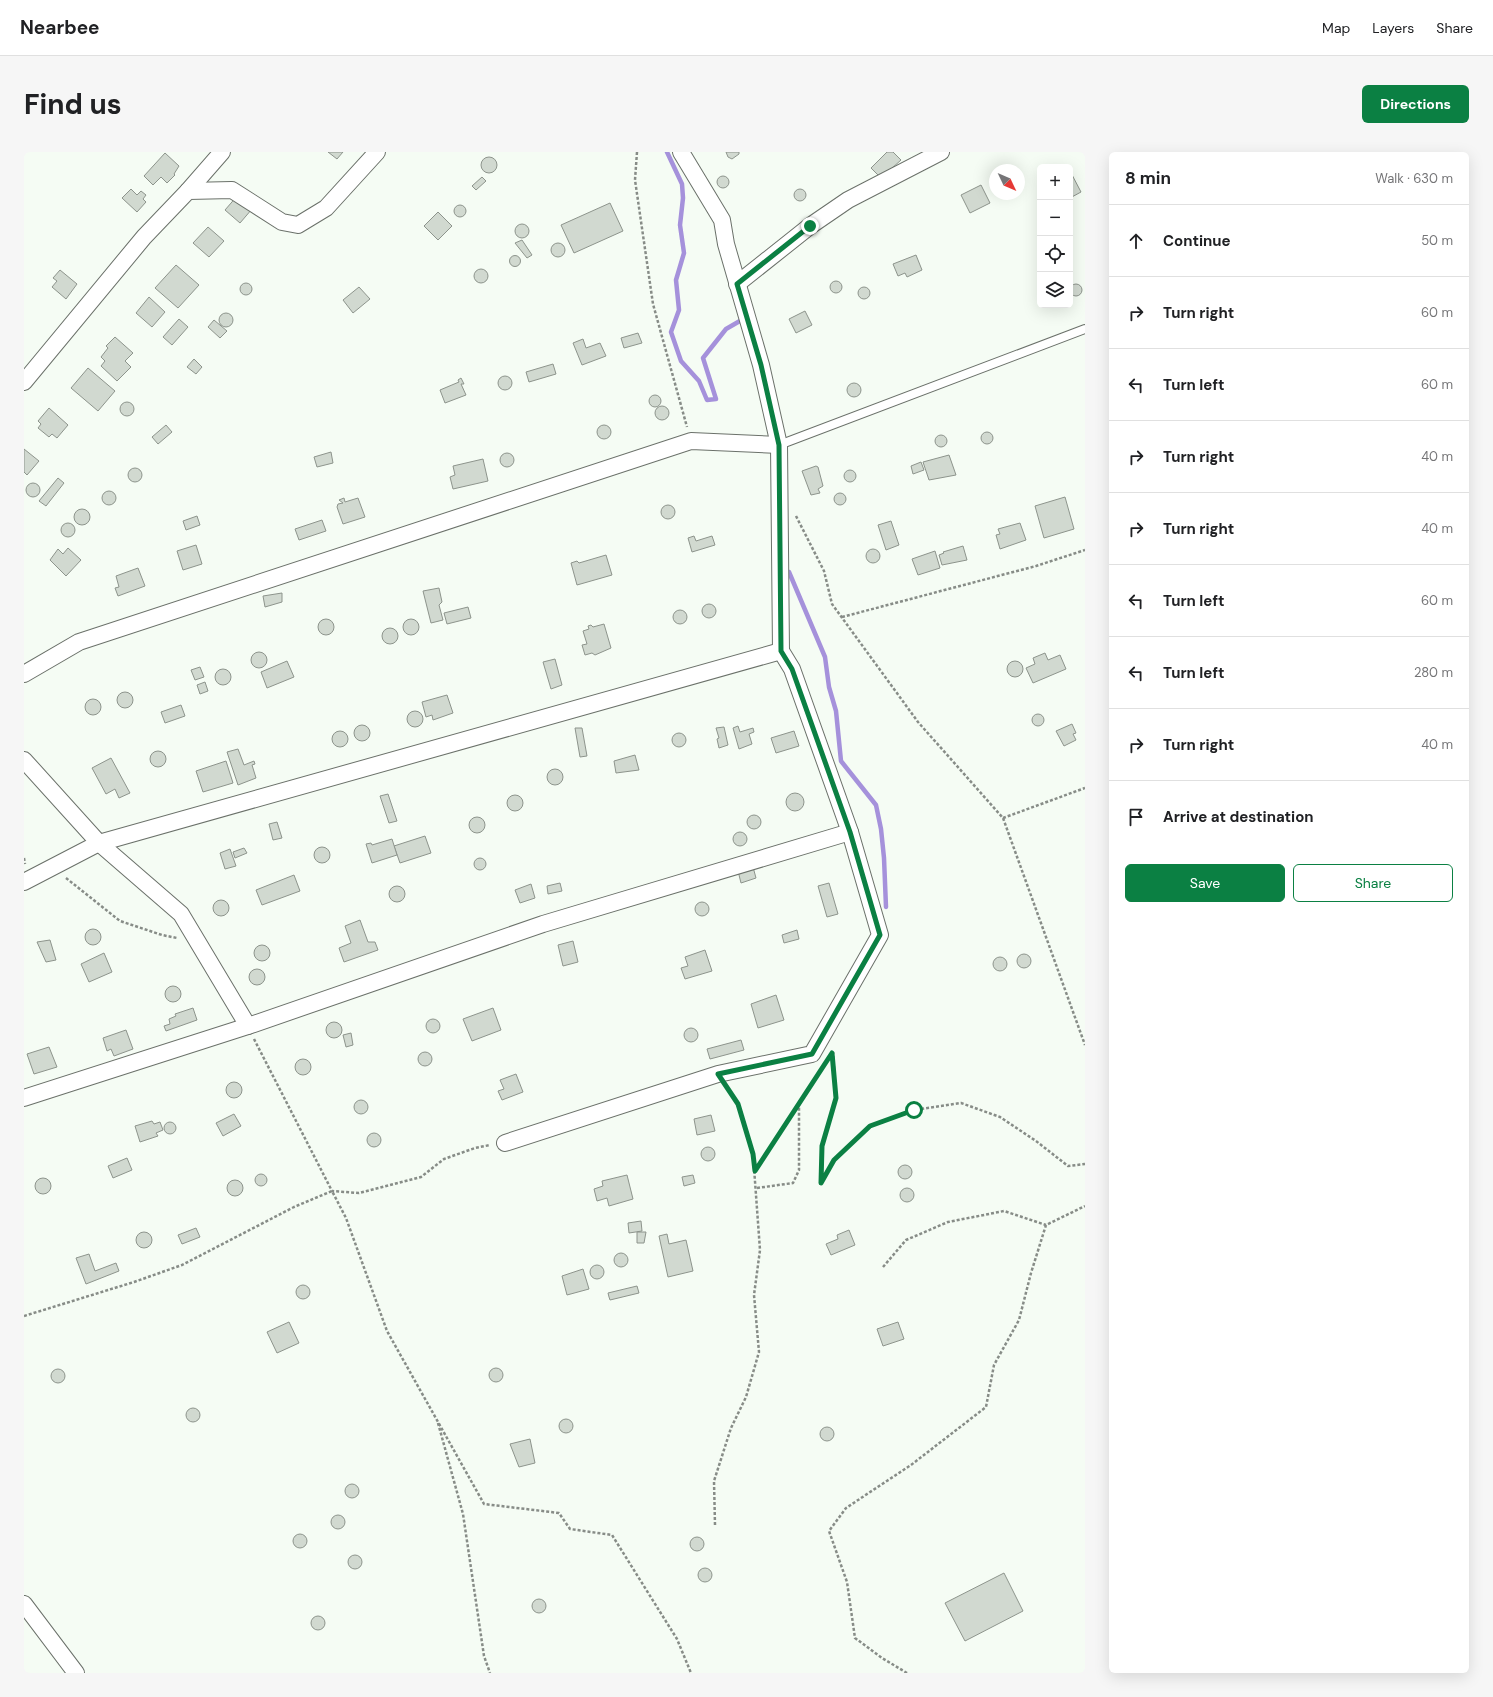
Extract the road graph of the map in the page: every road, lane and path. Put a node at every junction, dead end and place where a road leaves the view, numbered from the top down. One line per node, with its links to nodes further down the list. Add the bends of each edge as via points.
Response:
1 (222, 152): 6 (street)
2 (377, 152): 6 (street, via 326,208 298,225 282,222 232,190)
3 (637, 152): 10 (path, via 635,180 653,304)
4 (681, 152): 7 (street, via 722,220)
5 (941, 152): 7 (street, via 848,200 810,226)
6 (188, 191): 9 (street, via 144,237)
7 (737, 284): 11 (street, via 761,365)
8 (1085, 329): 11 (lane)
9 (24, 382)
10 (691, 442): 11 (street); 16 (street, via 79,642)
11 (779, 445): 15 (street)
12 (793, 510): 14 (path, via 824,571 832,604)
13 (1085, 550): 14 (path, via 1021,570)
14 (842, 617): 19 (path, via 918,722)
15 (781, 651): 20 (street, via 792,669); 21 (street)
16 (24, 674)
17 (24, 760): 21 (street)
18 (1085, 788): 19 (path)
19 (1003, 818): 26 (path)
20 (850, 832): 25 (street, via 543,924); 29 (street, via 880,935 812,1054)
21 (100, 843): 22 (street); 24 (street, via 181,914)
22 (53, 867): 23 (street); 24 (path, via 120,921 162,935)
23 (24, 882)
24 (197, 941): 25 (street)
25 (248, 1026): 30 (street); 36 (path)
26 (1085, 1045)
27 (836, 1046): 28 (path)
28 (832, 1053): 31 (path); 33 (path, via 836,1098 822,1146 821,1183 834,1160 870,1126 914,1110 960,1103 1000,1117 1068,1166)
29 (718, 1074): 32 (street); 34 (path, via 738,1104 753,1154)
30 (24, 1098)
31 (799, 1103): 34 (path); 35 (path, via 799,1170 793,1183)
32 (504, 1143): 36 (path, via 475,1148 444,1159 421,1178 359,1192)
33 (1085, 1164)
34 (755, 1171): 35 (path)
35 (757, 1188): 42 (path, via 760,1250 754,1295 759,1352 746,1397 731,1428 714,1480)
36 (332, 1191): 40 (path, via 287,1210 182,1265); 41 (path, via 346,1218 387,1331)
37 (1085, 1206): 38 (path)
38 (1046, 1224): 39 (path, via 1004,1211 948,1222 906,1240); 47 (path, via 1030,1273 1019,1320 994,1365 986,1407 911,1465 846,1508 829,1531 847,1582 855,1638)
39 (883, 1267)
40 (24, 1316)
41 (437, 1419): 45 (path, via 463,1514 484,1656); 46 (path, via 484,1504 559,1513 570,1529 612,1535 677,1639)
42 (715, 1525)
43 (24, 1604): 44 (street)
44 (76, 1673)
45 (490, 1673)
46 (691, 1673)
47 (907, 1673)

